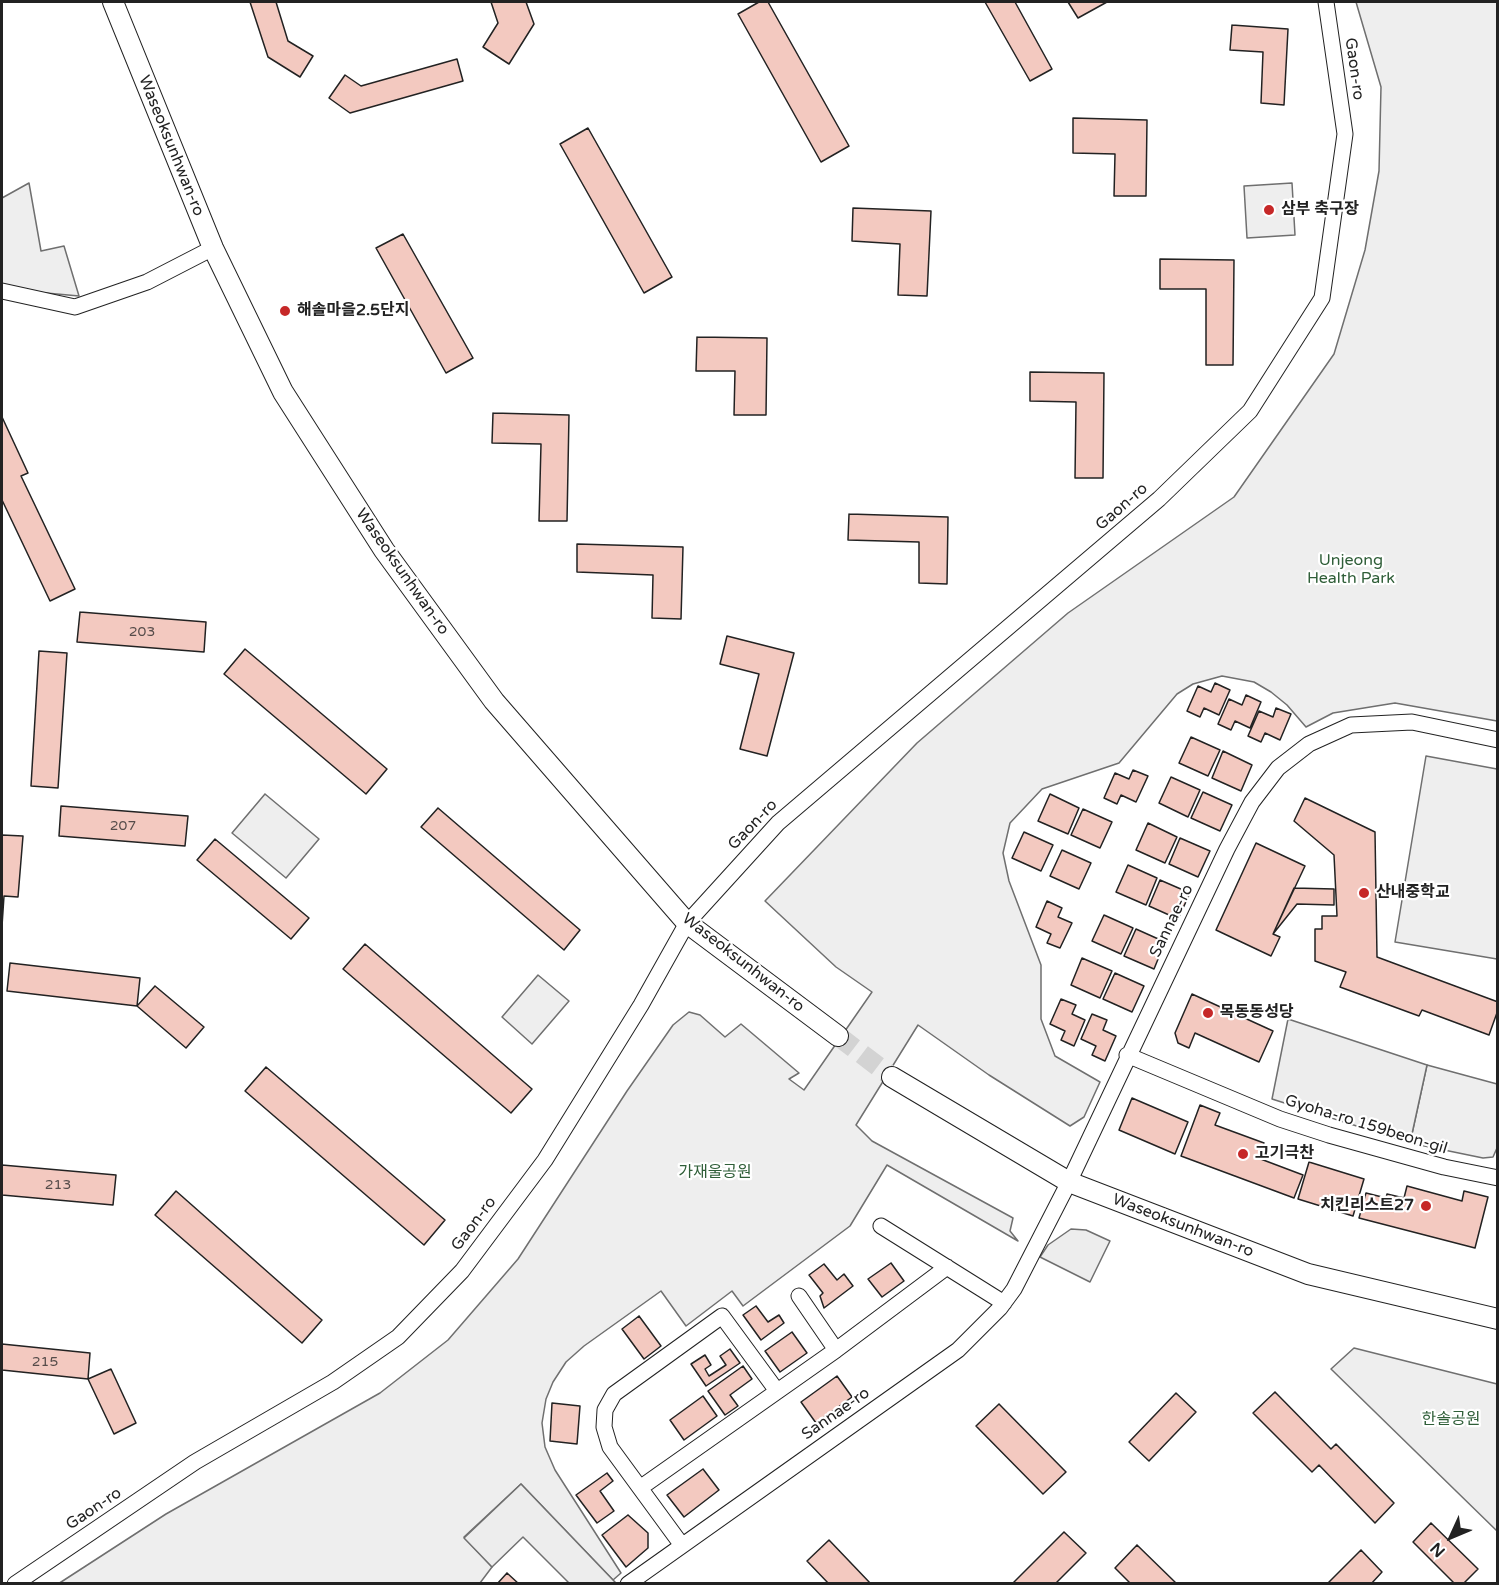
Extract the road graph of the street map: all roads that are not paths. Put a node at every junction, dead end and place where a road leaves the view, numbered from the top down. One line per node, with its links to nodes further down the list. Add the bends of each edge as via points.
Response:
1 (113, 2): 3 (street, Waseoksunhwan-ro)
2 (1326, 2): 6 (street, Gaon-ro, via 1345,134 1322,298 1250,411 1159,499 778,823)
3 (213, 248): 4 (street, via 147,282 75,307); 6 (street, Waseoksunhwan-ro, via 283,392 384,550 494,701)
4 (2, 291)
5 (1497, 740): 8 (street, Sannae-ro, via 1412,722 1351,725 1309,744 1278,768 1252,802 1227,849)
6 (687, 923): 7 (street, Waseoksunhwan-ro); 21 (street, Gaon-ro, via 545,1160 462,1271 398,1337 333,1382 195,1462)
7 (838, 1036)
8 (1127, 1055): 10 (street, Gyoha-ro 159beon-gil, via 1319,1132); 11 (street, Sannae-ro)
9 (892, 1077): 11 (street, Waseoksunhwan-ro)
10 (1497, 1178)
11 (1069, 1182): 15 (street, Sannae-ro); 16 (street, Waseoksunhwan-ro, via 1308,1274)
12 (881, 1226): 13 (street)
13 (947, 1267): 15 (street); 17 (street)
14 (799, 1296): 17 (street)
15 (1004, 1303): 20 (street, Sannae-ro, via 958,1350)
16 (1497, 1319)
17 (836, 1350): 18 (street)
18 (777, 1391): 19 (street); 19 (street, via 722,1316 614,1394 605,1410 604,1427 610,1447)
19 (640, 1488): 20 (street)
20 (681, 1544): 22 (street, Sannae-ro)
21 (15, 1584)
22 (628, 1584)

